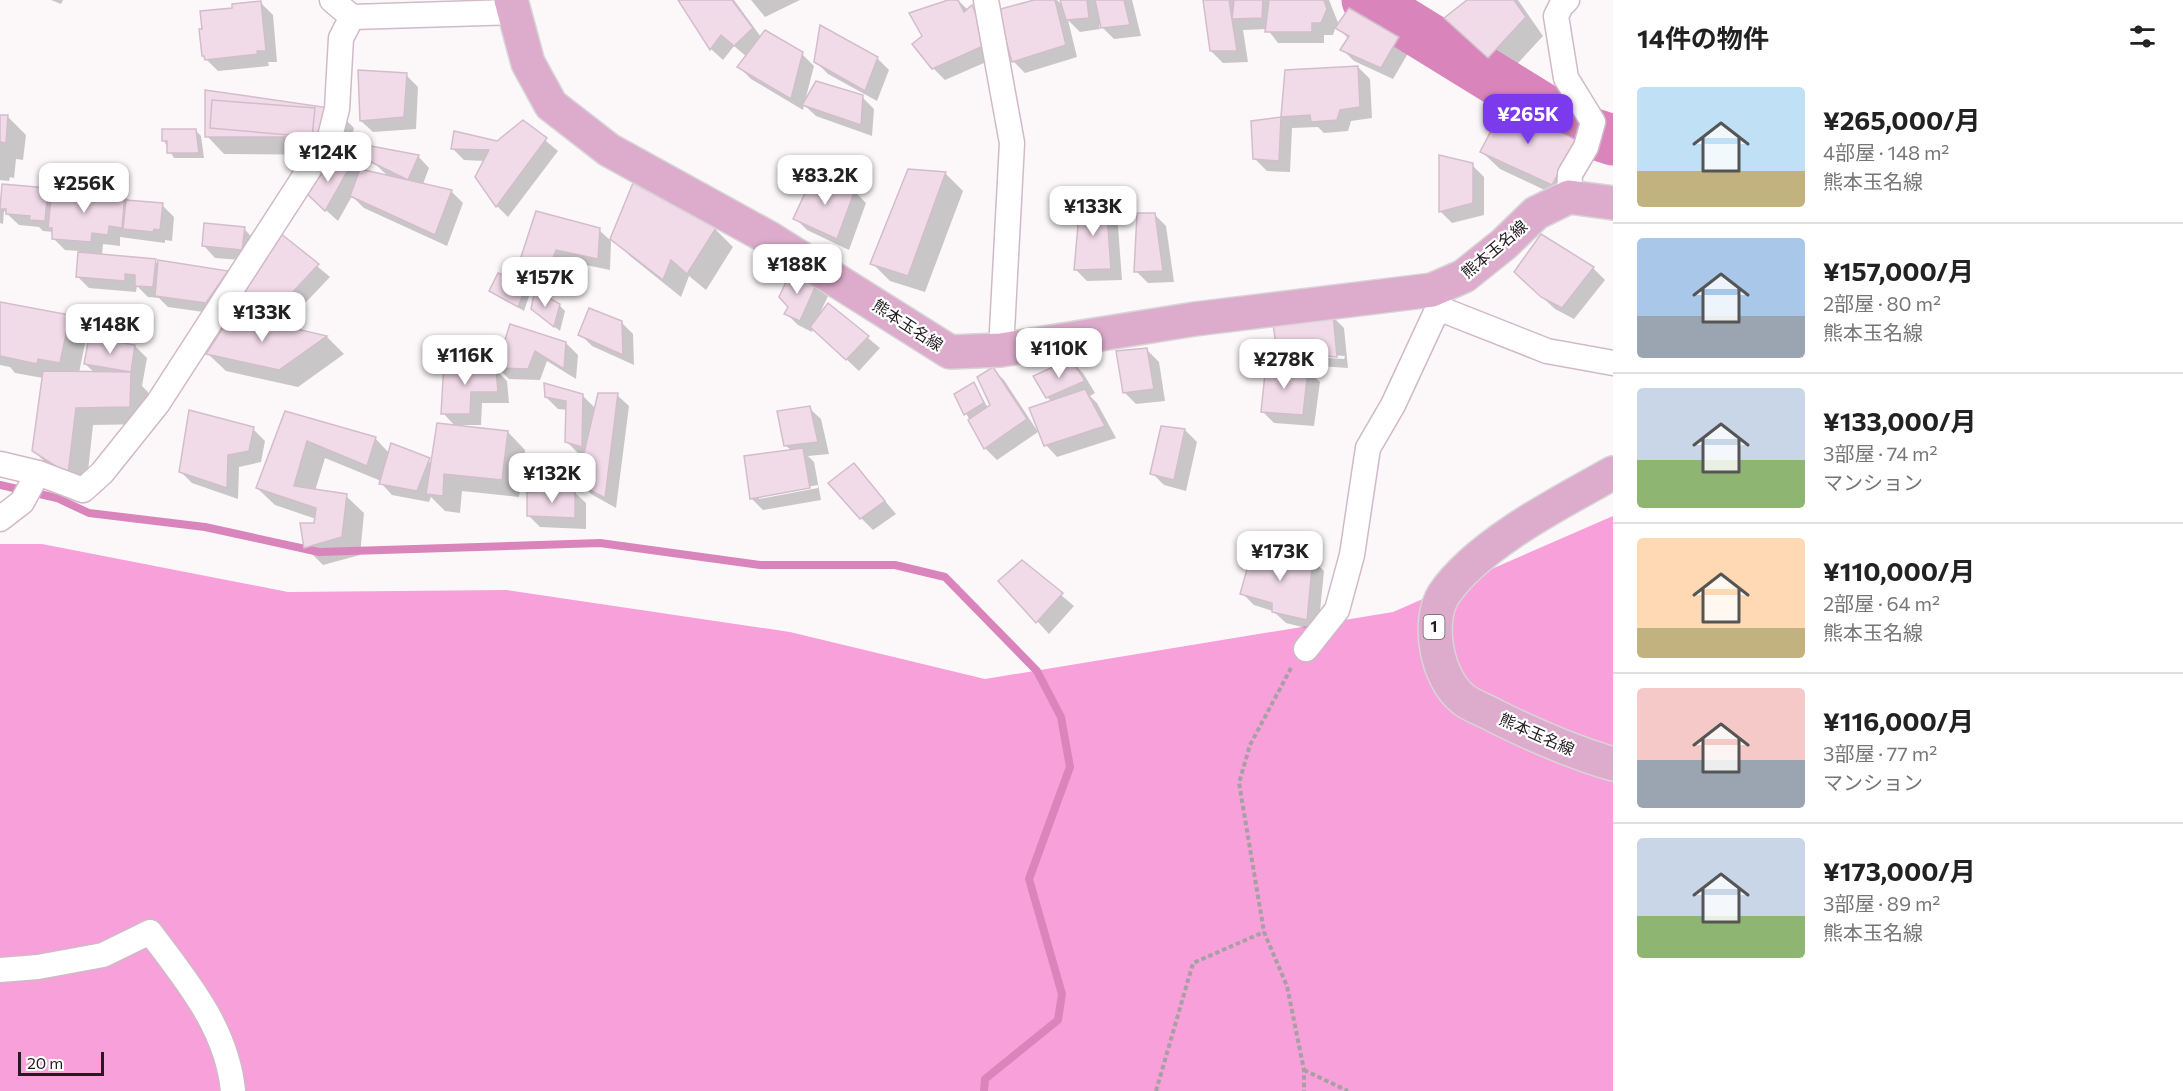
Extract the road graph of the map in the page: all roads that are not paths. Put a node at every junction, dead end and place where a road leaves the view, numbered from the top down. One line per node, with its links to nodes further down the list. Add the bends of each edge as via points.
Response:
1 (332, 0): 5 (street)
2 (986, 0): 9 (street, via 1012,143)
3 (1567, 0): 6 (street, via 1556,16 1566,78 1593,122 1586,147 1570,174)
4 (512, 6): 5 (street); 9 (main road, 熊本玉名線, via 528,63 551,105 609,150 769,238 950,352)
5 (352, 17): 13 (street, via 341,38 337,109 330,137 158,403 102,473 83,490)
6 (1569, 197): 7 (main road); 8 (main road, 熊本玉名線, via 1536,213)
7 (1613, 203)
8 (1435, 299): 9 (main road, 熊本玉名線, via 1195,318); 10 (street, via 1547,351); 15 (street, via 1393,405 1368,448 1352,555 1337,610)
9 (1001, 350)
10 (1613, 363)
11 (0, 464): 13 (street)
12 (1613, 474): 16 (main road, 熊本玉名線 / 1, via 1539,513 1468,566 1443,596 1434,622 1435,648 1462,699 1579,754)
13 (31, 486): 14 (street)
14 (0, 519)
15 (1306, 649)
16 (1613, 764)
17 (0, 970): 18 (street, via 103,955 150,932 207,1009)
18 (233, 1091)

